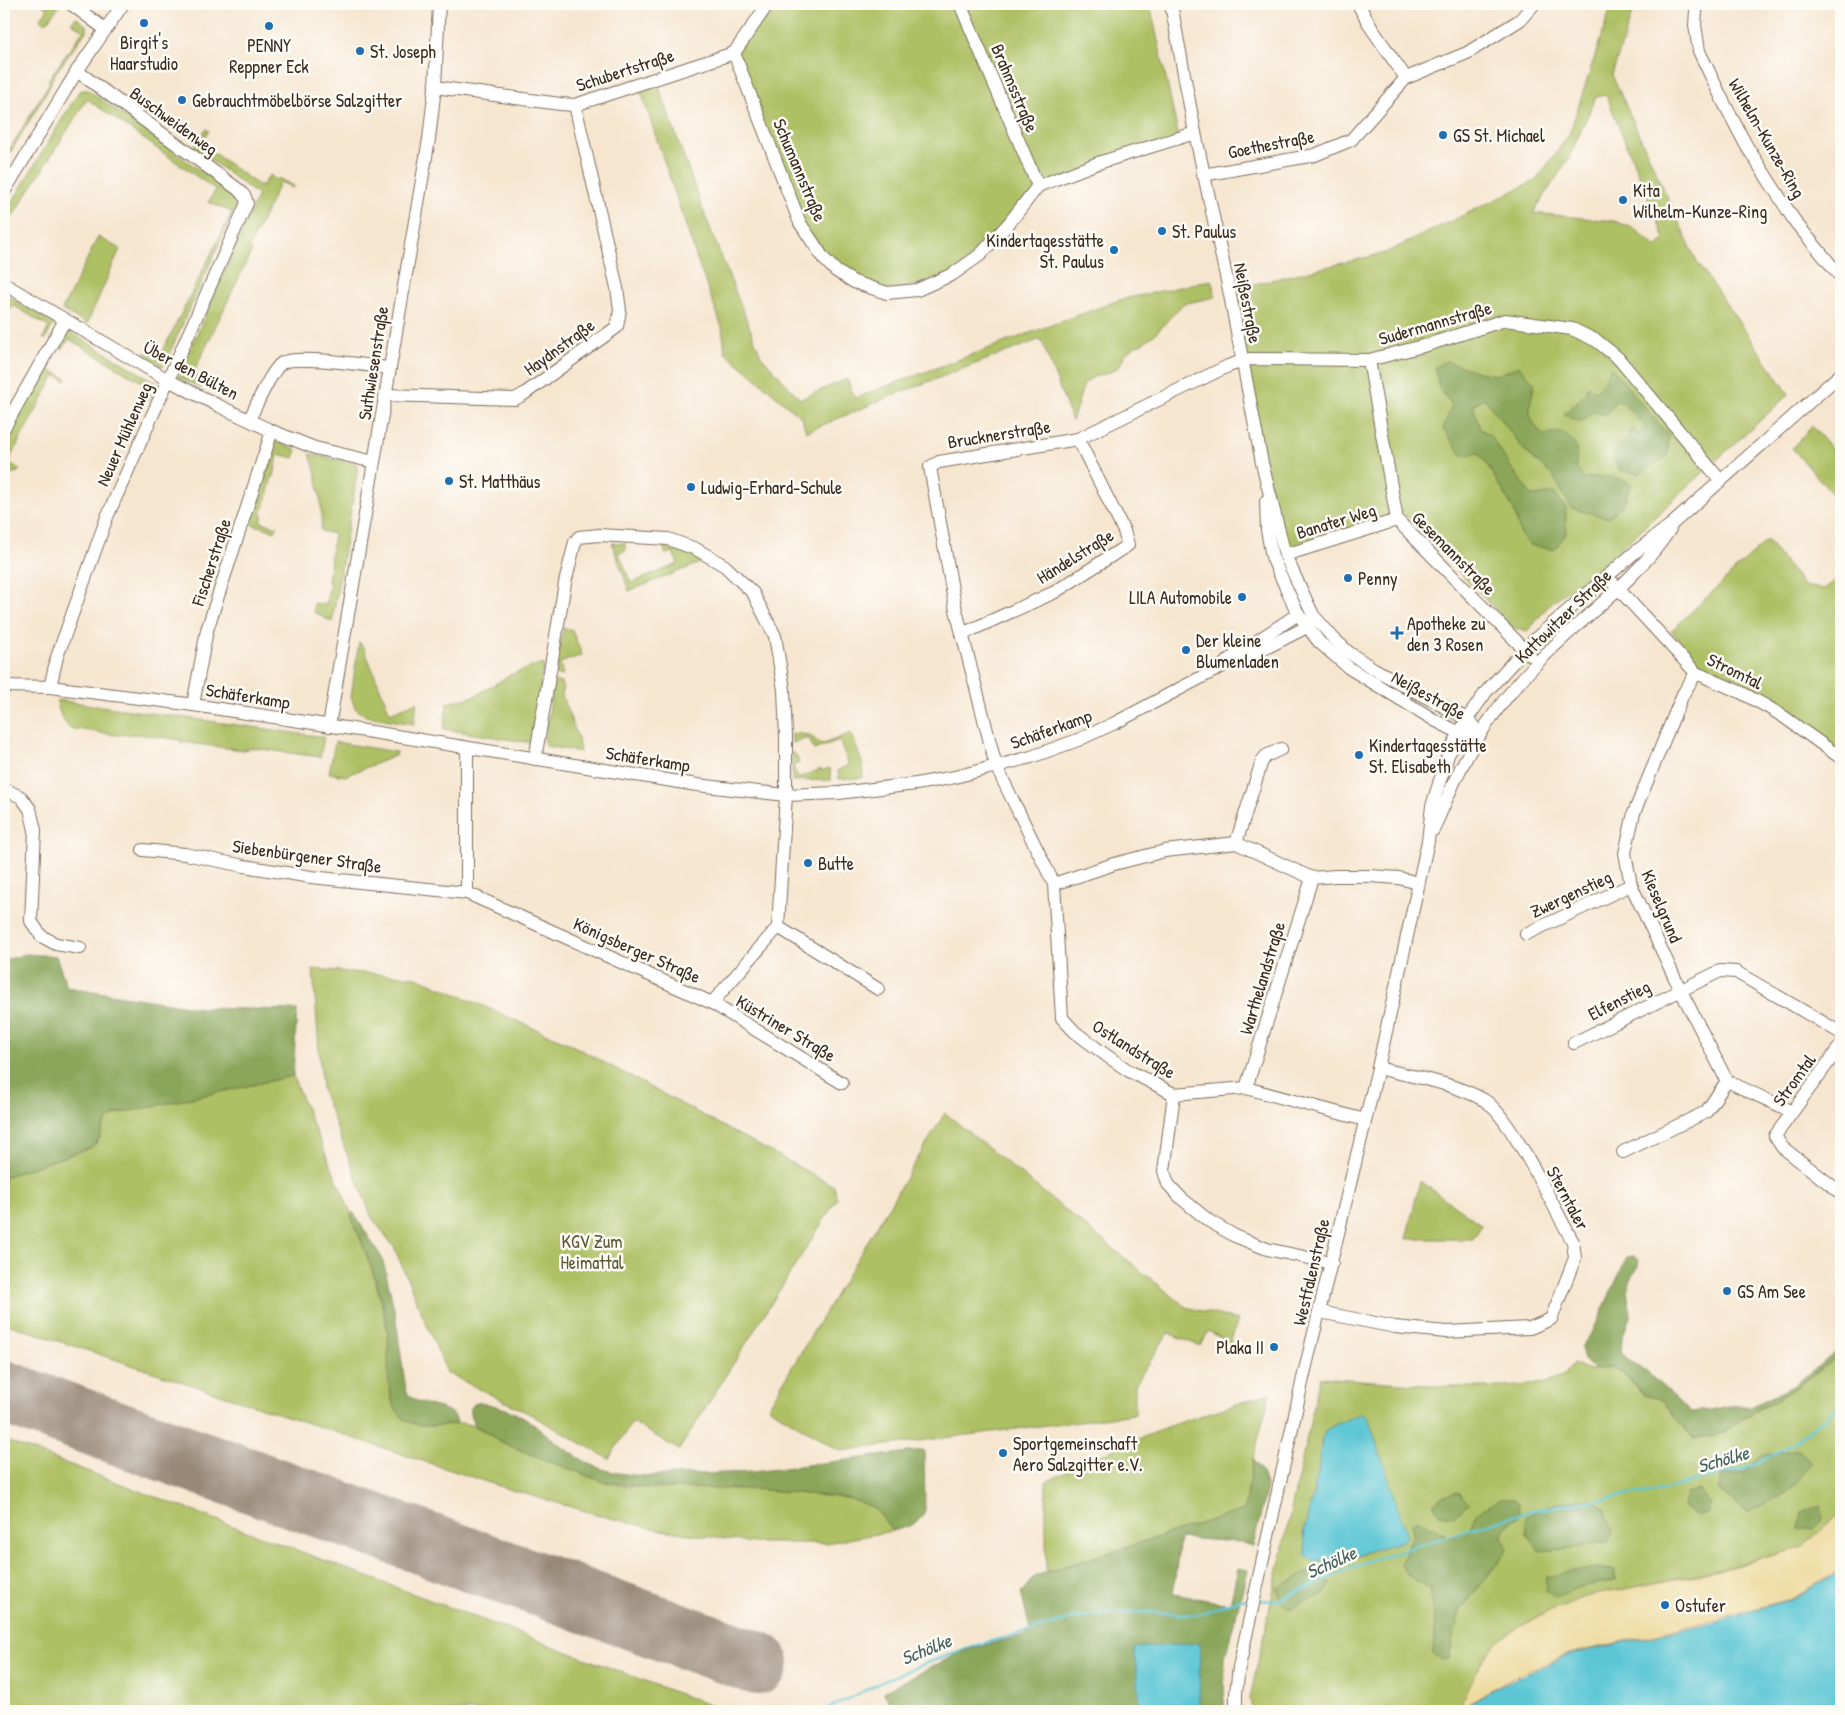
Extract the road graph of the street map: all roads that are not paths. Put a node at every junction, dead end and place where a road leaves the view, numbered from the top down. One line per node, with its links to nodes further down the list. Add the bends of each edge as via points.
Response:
1 (71, 4): 10 (street)
2 (123, 4): 10 (street)
3 (439, 4): 14 (street, Suthwiesenstraße)
4 (768, 4): 11 (street)
5 (960, 4): 18 (street, Brahmsstraße)
6 (1171, 4): 16 (street, Neißestraße)
7 (1358, 4): 13 (street)
8 (1534, 4): 13 (street, Goethestraße, via 1520,20 1467,53)
9 (1698, 4): 21 (street, Wilhelm-Kunze-Ring, via 1695,25 1699,51 1746,145 1796,223)
10 (104, 29): 12 (street)
11 (734, 53): 15 (street, Schubertstraße); 18 (street, Schumannstraße, via 800,223 824,259 859,285 887,293 918,290 953,274 980,255)
12 (77, 71): 19 (street); 20 (street, Buschweidenweg, via 239,190 246,196)
13 (1406, 78): 17 (street, Goethestraße, via 1351,140 1315,155)
14 (435, 87): 15 (street, Schubertstraße); 26 (street, Suthwiesenstraße)
15 (575, 104): 29 (street, Haydnstraße, via 617,288 620,310 617,327 514,399)
16 (1195, 133): 17 (street, Neißestraße); 18 (street, via 1098,163)
17 (1203, 175): 25 (street, Neißestraße)
18 (1038, 186)
19 (4, 192)
20 (247, 203): 28 (street, Neuer Mühlenweg)
21 (1841, 276)
22 (4, 284): 23 (street, Über den Bülten)
23 (65, 320): 28 (street, Über den Bülten); 31 (street)
24 (1369, 360): 25 (street, Sudermannstraße, via 1250,359); 35 (street, Sudermannstraße, via 1505,320 1572,329 1618,358); 37 (street, Gesemannstraße)
25 (1242, 362): 33 (street, Brucknerstraße, via 1219,370); 36 (street, Neißestraße)
26 (390, 368): 29 (street, Suthwiesenstraße); 30 (street, via 292,359 281,363)
27 (1841, 374): 35 (street, Kattowitzer Straße)
28 (168, 380): 30 (street, Über den Bülten); 51 (street, Neuer Mühlenweg, via 107,518 57,658)
29 (386, 395): 34 (street, Suthwiesenstraße)
30 (249, 420): 32 (street, Über den Bülten)
31 (4, 428)
32 (272, 431): 34 (street, Über den Bülten, via 315,448); 52 (street, Fischerstraße, via 207,630)
33 (1078, 439): 45 (street, Händelstraße, via 1128,544 1055,592); 45 (street, Brucknerstraße, via 939,462 930,468)
34 (374, 462): 54 (street, Suthwiesenstraße)
35 (1721, 481): 38 (street, Kattowitzer Straße)
36 (1268, 491): 39 (street, Neißestraße); 42 (street, Neißestraße, via 1267,530 1272,557)
37 (1397, 520): 39 (street, Banater Weg); 46 (street, Gesemannstraße)
38 (1672, 524): 40 (street, Kattowitzer Straße); 41 (street, Kattowitzer Straße, via 1657,549)
39 (1287, 555): 43 (street, Neißestraße)
40 (1607, 577): 41 (street, Stromtal); 46 (street, Kattowitzer Straße)
41 (1618, 588): 47 (street, Kattowitzer Straße); 49 (street, Stromtal)
42 (1298, 614): 43 (street); 44 (street, Neißestraße); 48 (street, Schäferkamp)
43 (1313, 615): 44 (street); 53 (street, Neißestraße, via 1334,639 1367,664)
44 (1307, 627): 48 (street, Schäferkamp); 55 (street, Neißestraße, via 1349,668)
45 (962, 634): 61 (street, Brucknerstraße)
46 (1525, 650): 47 (street, Gesemannstraße); 53 (street, Kattowitzer Straße, via 1486,692)
47 (1537, 662): 56 (street, Kattowitzer Straße)
48 (1221, 667): 61 (street, Schäferkamp, via 1078,740)
49 (1696, 673): 59 (street, Stromtal, via 1772,709); 70 (street, Kieselgrund, via 1683,694 1634,812 1625,853)
50 (4, 686): 51 (street, Schäferkamp)
51 (50, 687): 52 (street, Schäferkamp)
52 (193, 705): 54 (street, Schäferkamp)
53 (1467, 719): 55 (street, Westfalenstraße); 56 (street, Neißestraße)
54 (329, 726): 57 (street, Schäferkamp)
55 (1460, 733): 56 (street, Neißestraße); 64 (street, Westfalenstraße, via 1448,756 1432,806)
56 (1480, 734): 64 (street, Westfalenstraße)
57 (467, 748): 60 (street, Schäferkamp); 71 (street)
58 (1281, 749): 65 (street, via 1262,761)
59 (1841, 758)
60 (535, 759): 63 (street, Schäferkamp, via 696,785); 63 (street, via 575,542 579,537 598,535 668,540 696,549 724,566 753,593 775,636 784,690)
61 (996, 766): 63 (street, Schäferkamp, via 916,784); 69 (street, Ostlandstraße)
62 (4, 789): 74 (street, via 21,797 30,809 33,823 31,921 41,936 56,944)
63 (786, 795): 72 (street)
64 (1428, 841): 68 (street, Westfalenstraße)
65 (1236, 843): 67 (street); 69 (street, via 1165,850)
66 (143, 850): 71 (street, Siebenbürgener Straße, via 185,854 311,877)
67 (1312, 878): 68 (street, via 1370,876); 84 (street, Warthelandstraße)
68 (1418, 883): 81 (street, Westfalenstraße)
69 (1054, 884): 85 (street, Ostlandstraße, via 1062,1018 1075,1032 1108,1056)
70 (1631, 885): 73 (street, Zwergenstieg); 76 (street, Kieselgrund)
71 (467, 893): 77 (street, Königsberger Straße)
72 (778, 927): 75 (street); 77 (street, Königsberger Straße)
73 (1526, 934)
74 (80, 948)
75 (878, 989)
76 (1680, 989): 78 (street, Elfenstieg, via 1720,971 1736,972); 79 (street, Elfenstieg); 82 (street, Kieselgrund)
77 (712, 1003): 83 (street, Küstriner Straße)
78 (1841, 1033)
79 (1574, 1042)
80 (1841, 1045): 86 (street, Stromtal)
81 (1378, 1068): 87 (street, Westfalenstraße); 91 (street, Sterntaler, via 1458,1088 1486,1101 1500,1116 1525,1155 1572,1242 1575,1258 1551,1319 1530,1328 1446,1332 1396,1327)
82 (1727, 1081): 86 (street); 88 (street, via 1706,1112)
83 (842, 1083)
84 (1246, 1088): 85 (street, Ostlandstraße); 87 (street, Ostlandstraße)
85 (1174, 1094): 90 (street, via 1164,1171 1168,1184 1181,1198 1235,1236 1267,1249)
86 (1791, 1111): 89 (street, Stromtal, via 1775,1136 1782,1147)
87 (1365, 1120): 90 (street, Westfalenstraße)
88 (1623, 1152)
89 (1841, 1193)
90 (1332, 1263): 91 (street, Westfalenstraße)
91 (1320, 1312): 92 (street, Westfalenstraße, via 1239,1667)
92 (1236, 1711)

